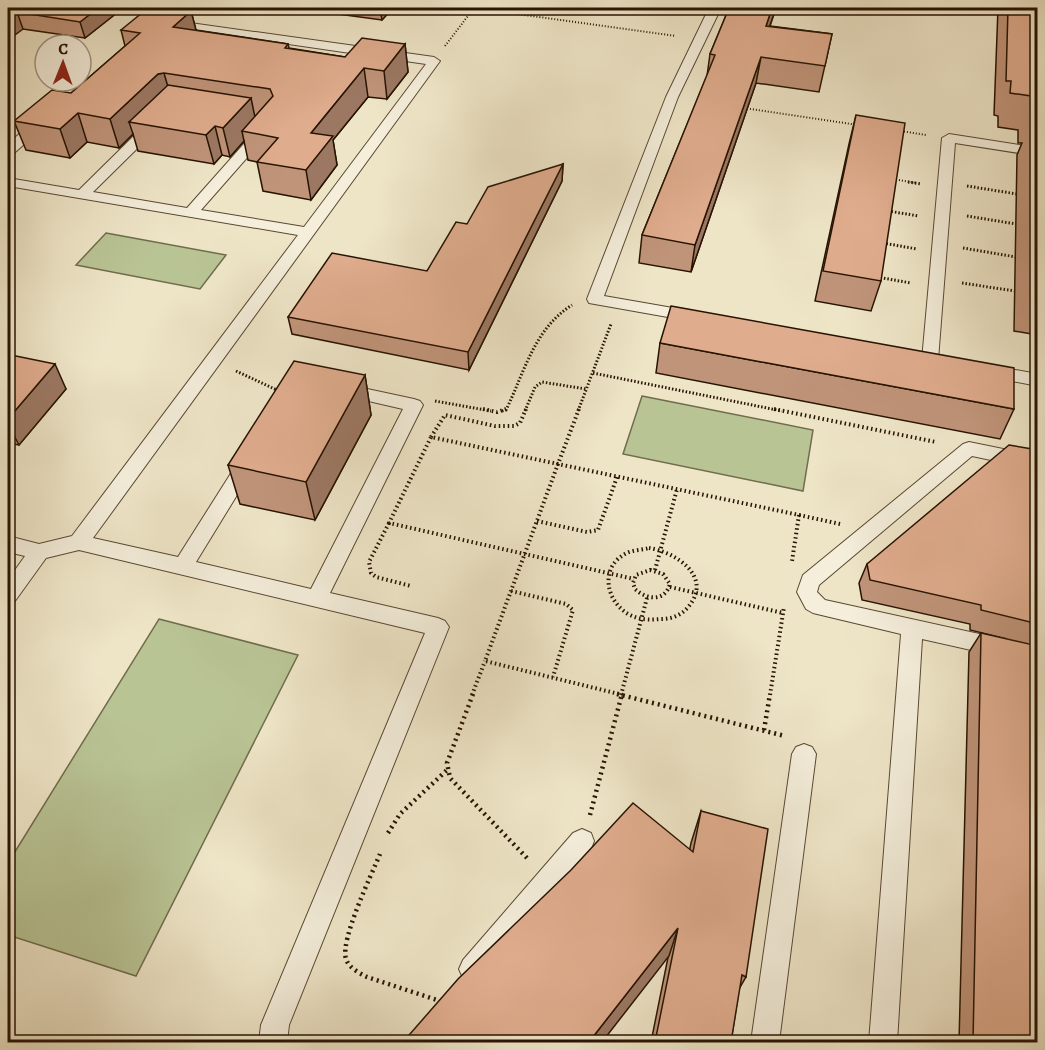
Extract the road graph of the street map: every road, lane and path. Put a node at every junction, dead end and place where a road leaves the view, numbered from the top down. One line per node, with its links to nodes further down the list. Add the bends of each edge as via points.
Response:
1 (474, 8): 4 (path); 5 (path)
2 (715, 8): 4 (lane)
3 (166, 15): 5 (lane, via 158,22)
4 (700, 39): 29 (lane, via 672,97)
5 (434, 61): 22 (lane)
6 (739, 107): 10 (path)
7 (56, 110): 13 (lane)
8 (164, 114): 18 (lane)
9 (248, 119): 20 (lane, via 270,123)
10 (867, 126)
11 (891, 130): 12 (path)
12 (949, 138): 14 (lane); 16 (lane)
13 (8, 151)
14 (1038, 152)
15 (8, 182): 18 (lane)
16 (945, 182): 17 (path); 19 (lane)
17 (1017, 194)
18 (82, 195): 20 (lane)
19 (943, 212): 21 (path); 24 (lane)
20 (190, 213): 22 (lane)
21 (1016, 224)
22 (307, 232): 32 (lane)
23 (882, 243): 24 (path)
24 (940, 248): 25 (path); 27 (lane)
25 (1016, 257)
26 (876, 277): 27 (path)
27 (937, 283): 28 (path); 33 (lane)
28 (1015, 291)
29 (595, 299): 30 (lane); 40 (path, via 569,306 549,321 539,334 506,410 497,412 441,401)
30 (619, 303): 31 (lane); 35 (path)
31 (715, 321)
32 (224, 345): 39 (path, via 232,370); 50 (lane)
33 (931, 360)
34 (965, 367): 36 (lane)
35 (593, 373): 38 (path); 43 (path)
36 (1038, 380)
37 (323, 385): 40 (lane)
38 (587, 389): 41 (path, via 542,382 517,426 445,415); 45 (path)
39 (281, 392)
40 (414, 405): 65 (lane)
41 (431, 437): 45 (path); 49 (path)
42 (259, 446): 55 (lane)
43 (969, 449): 44 (lane); 70 (lane, via 808,585 809,599 820,607)
44 (1038, 463)
45 (558, 464): 46 (path); 48 (path)
46 (617, 477): 47 (path); 48 (path, via 597,530 587,532)
47 (677, 489): 52 (path); 57 (path, via 799,515)
48 (537, 521): 54 (path)
49 (389, 523): 54 (path); 60 (path, via 369,562 370,573)
50 (79, 542): 53 (lane); 55 (lane)
51 (8, 544): 53 (lane)
52 (661, 550): 56 (path); 58 (path, via 627,552); 63 (path, via 686,563 695,577)
53 (39, 552): 64 (lane)
54 (525, 554): 58 (path); 62 (path)
55 (183, 566): 65 (lane)
56 (655, 570): 59 (path, via 640,572); 61 (path, via 667,577)
57 (790, 570)
58 (607, 573): 59 (path); 69 (path, via 607,589 616,605)
59 (634, 579): 66 (path, via 635,589)
60 (411, 586)
61 (670, 587): 63 (path); 66 (path, via 660,598)
62 (511, 591): 72 (path); 73 (path, via 566,604 573,610)
63 (696, 593): 68 (path); 69 (path, via 690,607 677,616 660,621)
64 (8, 595)
65 (317, 598): 82 (lane, via 438,627 275,1025)
66 (648, 598): 69 (path)
67 (785, 602): 68 (path)
68 (783, 613): 74 (path, via 764,730)
69 (642, 619): 74 (path)
70 (912, 628): 71 (lane); 84 (lane)
71 (1038, 656)
72 (485, 661): 73 (path); 76 (path)
73 (553, 677): 74 (path)
74 (622, 694): 78 (path)
75 (804, 754): 83 (lane)
76 (447, 770): 77 (path, via 400,814); 80 (path, via 457,787)
77 (385, 840)
78 (582, 842): 80 (lane)
79 (381, 851): 81 (path, via 345,944 349,966 360,975)
80 (549, 880): 81 (lane)
81 (443, 1002)
82 (273, 1042)
83 (765, 1042)
84 (883, 1042)

